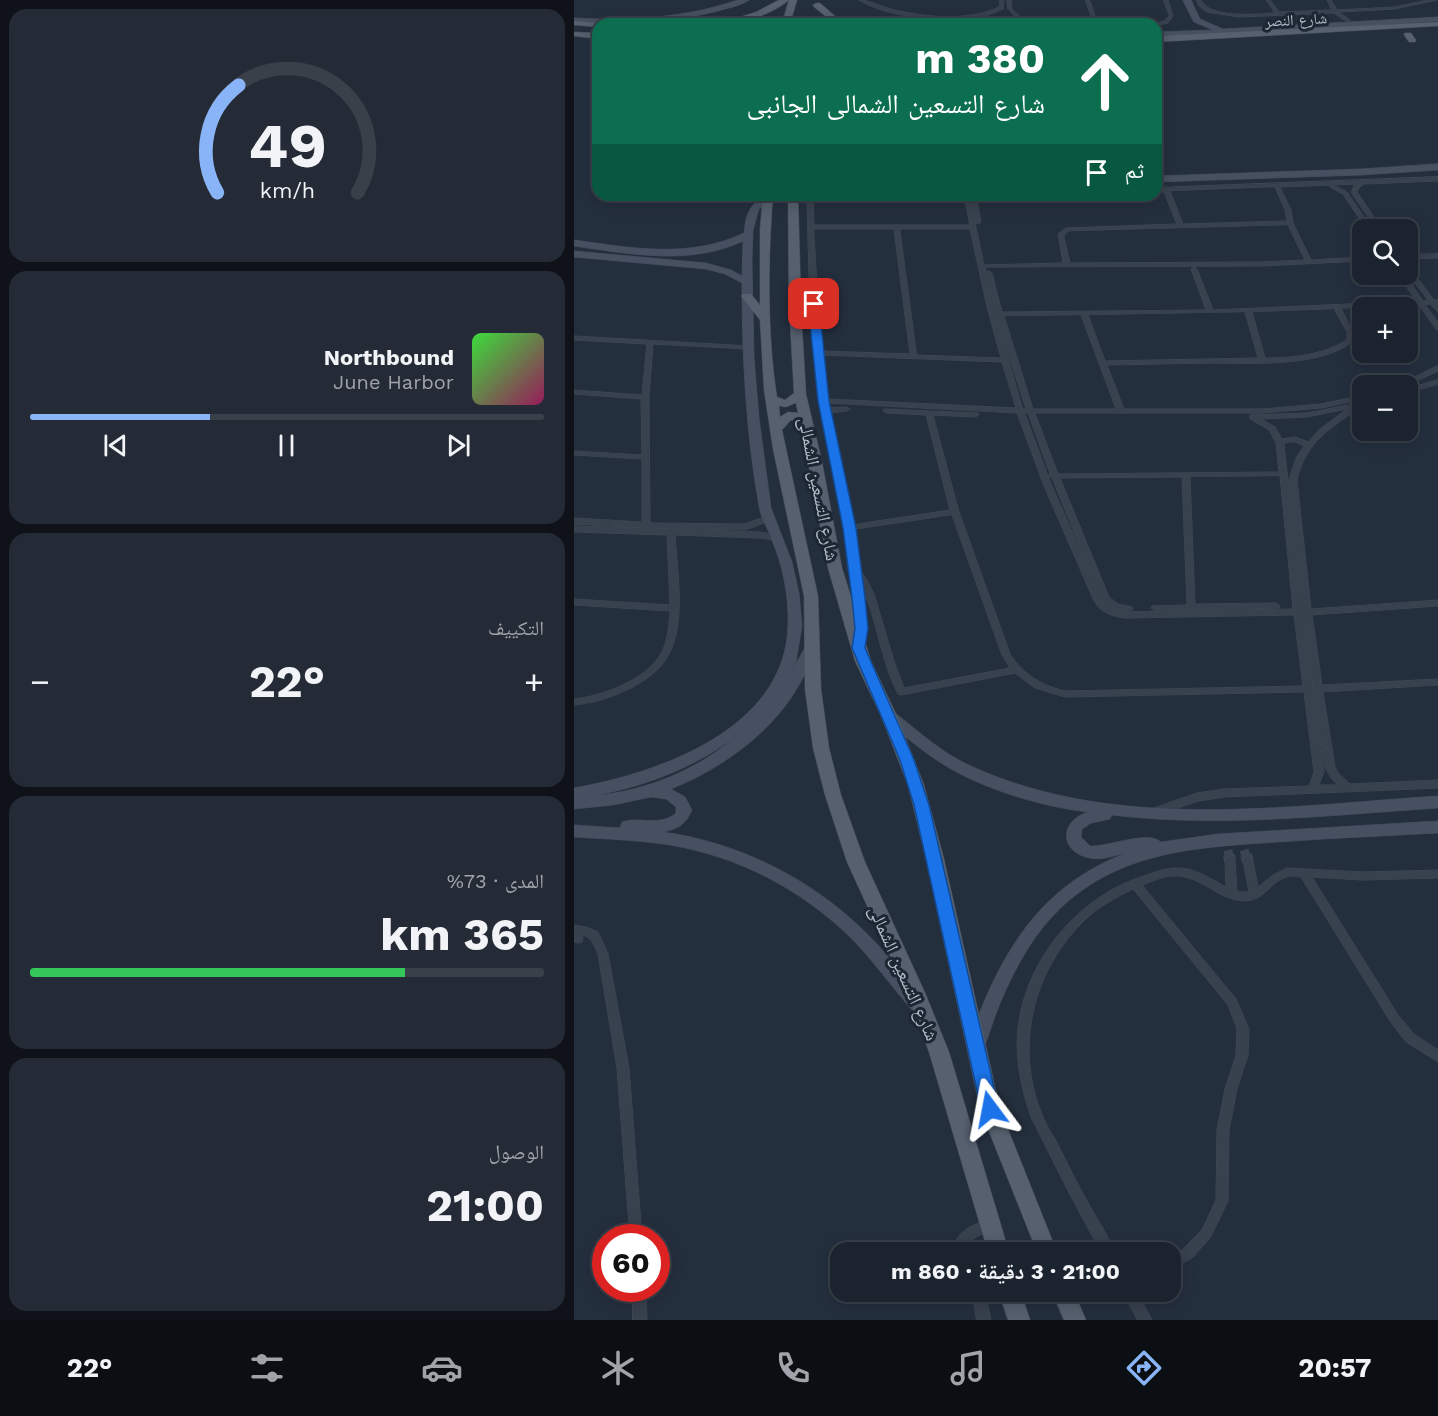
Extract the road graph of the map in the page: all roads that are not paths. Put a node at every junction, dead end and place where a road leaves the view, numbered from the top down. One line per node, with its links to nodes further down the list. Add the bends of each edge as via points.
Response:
1 (745, 0): 22 (street)
2 (785, 0): 23 (main road)
3 (793, 0): 24 (main road)
4 (861, 0): 20 (street, via 911,15)
5 (1002, 0): 16 (street)
6 (1009, 0): 17 (street)
7 (1166, 0): 31 (street, via 1171,16)
8 (1179, 0): 30 (street)
9 (1187, 0): 32 (street)
10 (1199, 0): 19 (street, via 1205,8 1223,15)
11 (1268, 0): 19 (street)
12 (1328, 0): 18 (street)
13 (1435, 0): 18 (street, via 1395,8)
14 (1088, 1): 28 (street)
15 (817, 2): 21 (main road); 25 (main road)
16 (999, 9): 17 (street); 20 (street)
17 (1010, 9): 27 (street)
18 (1336, 12): 19 (street); 33 (street); 34 (street)
19 (1278, 14)
20 (978, 15): 26 (street)
21 (818, 17)
22 (675, 18)
23 (744, 18)
24 (788, 18)
25 (834, 18)
26 (988, 18)
27 (1020, 18)
28 (1094, 18)
29 (1438, 21): 33 (street); 42 (main road, شارع النصر, via 1281,34)
30 (1187, 22): 32 (street, via 1196,26); 40 (street)
31 (1162, 23)
32 (1201, 23): 38 (street)
33 (1353, 25): 34 (street)
34 (1343, 26): 38 (street)
35 (574, 27): 36 (main road); 37 (street)
36 (592, 28)
37 (592, 28)
38 (1228, 32): 40 (street)
39 (1438, 33): 43 (main road, شارع النصر, via 1410,38)
40 (1169, 34): 41 (street)
41 (1162, 35)
42 (1162, 36)
43 (1162, 47)
44 (1438, 166): 47 (street)
45 (1438, 173): 47 (street)
46 (1162, 179): 49 (street)
47 (1246, 179): 49 (street)
48 (1438, 179): 50 (street)
49 (1226, 180): 51 (street)
50 (1362, 183): 52 (street); 63 (street, via 1354,192)
51 (1162, 184)
52 (1330, 185): 53 (street); 62 (street, via 1345,193)
53 (1278, 186): 55 (street); 64 (street)
54 (1162, 189): 55 (street)
55 (1166, 189): 65 (street)
56 (762, 201): 69 (street, via 753,211)
57 (768, 201): 97 (main road, شارع التسعين الشمالى)
58 (793, 201): 90 (main road, شارع التسعين الشمالى)
59 (810, 201): 66 (street)
60 (968, 201): 68 (street)
61 (974, 201): 80 (street)
62 (1363, 219)
63 (1372, 219)
64 (1290, 223): 65 (street); 76 (street)
65 (1181, 226): 79 (street, via 1068,229 1061,234)
66 (811, 227): 67 (street); 89 (street)
67 (897, 227): 68 (street); 103 (street)
68 (973, 227): 85 (street)
69 (750, 234): 71 (street); 82 (street)
70 (574, 243): 71 (street)
71 (698, 253): 78 (street, via 719,253 725,258)
72 (574, 254): 78 (street)
73 (1438, 256): 74 (street)
74 (1418, 257)
75 (1352, 260): 76 (street)
76 (1309, 262): 79 (street)
77 (1352, 264): 81 (street)
78 (697, 265): 82 (street, via 721,269)
79 (1067, 265): 80 (street)
80 (988, 268): 81 (street); 85 (street)
81 (1194, 269): 94 (street)
82 (747, 282): 86 (street)
83 (1418, 282): 88 (street)
84 (1409, 285): 87 (street)
85 (990, 292): 95 (street); 104 (street)
86 (747, 296): 97 (main road); 101 (street)
87 (1421, 303): 88 (street); 91 (street); 98 (street)
88 (1435, 303): 92 (street)
89 (814, 304): 90 (main road); 102 (street)
90 (795, 306): 112 (main road, شارع التسعين الشمالى)
91 (1337, 308): 93 (street); 105 (street, via 1350,332 1350,341 1311,356)
92 (1438, 310)
93 (1248, 311): 94 (street); 105 (street)
94 (1210, 312): 96 (street)
95 (999, 314): 96 (street); 123 (street)
96 (1084, 314): 106 (street)
97 (766, 320): 114 (main road, شارع التسعين الشمالى)
98 (1438, 328)
99 (574, 338): 100 (street)
100 (650, 344): 101 (street); 113 (street)
101 (747, 348): 135 (street, via 752,423)
102 (818, 353): 103 (street); 116 (street)
103 (914, 356): 104 (street)
104 (1005, 360): 122 (street)
105 (1262, 360): 106 (street)
106 (1103, 363): 120 (street)
107 (1435, 371): 108 (street)
108 (1418, 378)
109 (1438, 382): 110 (street)
110 (1418, 388)
111 (574, 392): 113 (street)
112 (800, 394): 114 (main road, via 787,404); 125 (main road, شارع التسعين الشمالى)
113 (645, 397): 130 (street)
114 (771, 398): 126 (main road, شارع التسعين الشمالى)
115 (1352, 400): 120 (street, via 1263,411)
116 (823, 401): 119 (street); 122 (street)
117 (1352, 407): 124 (street, via 1307,415)
118 (1352, 410): 128 (street)
119 (825, 411): 121 (street); 138 (street)
120 (1122, 411): 123 (street)
121 (929, 413): 122 (street); 134 (street)
122 (1021, 413): 123 (street); 148 (street, via 1053,500 1103,608 1125,615)
123 (1030, 413): 124 (street); 133 (street)
124 (1251, 417): 127 (street, via 1272,429)
125 (806, 423): 126 (main road, via 788,416); 150 (main road, شارع التسعين الشمالى, via 835,568)
126 (776, 430): 149 (main road, شارع التسعين الشمالى, via 808,577)
127 (1280, 443): 128 (street, via 1290,439); 131 (street)
128 (1308, 446): 148 (street, via 1296,465 1293,480)
129 (574, 453): 130 (street)
130 (643, 457): 137 (street)
131 (1284, 474): 132 (street); 148 (street)
132 (1186, 475): 133 (street); 146 (street)
133 (1053, 476): 146 (street, via 1109,603 1123,609)
134 (955, 512): 138 (street); 151 (street, via 1006,655)
135 (767, 519): 137 (street, via 745,527); 141 (street)
136 (574, 520): 137 (street)
137 (646, 525)
138 (849, 528): 142 (street)
139 (574, 529): 140 (street)
140 (671, 533): 141 (street); 147 (street)
141 (778, 538): 160 (street, via 793,602 794,640 784,673 764,703 726,738 680,765 627,784)
142 (855, 569): 150 (street, via 861,628); 151 (street, via 868,588 886,657 901,692)
143 (1438, 597): 148 (street)
144 (574, 602): 147 (street)
145 (1438, 603): 148 (street)
146 (1191, 607): 148 (street)
147 (673, 608): 154 (street, via 670,643 652,670 620,691)
148 (1302, 609): 153 (street)
149 (813, 645): 159 (street, via 791,687 757,726 710,762); 176 (main road, شارع التسعين الشمالى, via 814,707 826,772 856,862)
150 (859, 648): 155 (main road, شارع التسعين الشمالى)
151 (1015, 670): 153 (street, via 1026,681 1064,694)
152 (1438, 682): 153 (street)
153 (1313, 689): 157 (street, via 1330,767); 158 (street, via 1319,772)
154 (574, 702)
155 (889, 716): 163 (street, via 946,760 991,781 1064,803); 177 (main road, شارع التسعين الشمالى, via 916,785 931,841)
156 (1438, 784): 157 (street)
157 (1348, 788): 158 (street)
158 (1312, 790): 164 (street, via 1197,797)
159 (650, 792): 162 (street); 166 (street, via 681,801 685,806 682,818 668,826 597,826)
160 (574, 794)
161 (1438, 802): 164 (street)
162 (574, 803)
163 (1128, 813): 164 (street); 167 (street, via 1085,819 1074,829 1075,842 1097,854 1142,844)
164 (1150, 814)
165 (1438, 827): 168 (street)
166 (574, 830): 176 (street, via 671,839 762,867 853,930)
167 (1173, 846): 168 (street); 177 (street, via 1107,866 1047,909 1004,975)
168 (1234, 848): 173 (street)
169 (1248, 861): 174 (street)
170 (1303, 872): 171 (street, via 1362,876); 174 (street, via 1281,873); 178 (street, via 1393,1018 1411,1038)
171 (1438, 874)
172 (1134, 883): 173 (street, via 1168,872 1183,872); 184 (street, via 1103,898 1076,919 1052,949 1029,999 1023,1051 1034,1110); 185 (street, via 1232,1002 1241,1020 1244,1039 1223,1130 1222,1201 1206,1234)
173 (1232, 893): 174 (street, via 1242,897)
174 (1255, 895)
175 (575, 935): 179 (street, via 594,935 603,954 623,1068)
176 (924, 1011): 180 (main road, شارع التسعين الشمالى)
177 (976, 1046): 183 (main road, شارع التسعين الشمالى, via 998,1132)
178 (1438, 1057)
179 (635, 1224)
180 (990, 1225): 181 (street); 182 (main road, شارع التسعين الشمالى)
181 (961, 1242)
182 (995, 1242)
183 (1043, 1242)
184 (1102, 1242)
185 (1181, 1257)
186 (639, 1302): 191 (street)
187 (981, 1302): 192 (street)
188 (1013, 1302): 193 (main road)
189 (1067, 1302): 194 (main road)
190 (1135, 1302): 195 (street)
191 (640, 1320)
192 (984, 1320)
193 (1019, 1320)
194 (1075, 1320)
195 (1145, 1320)

